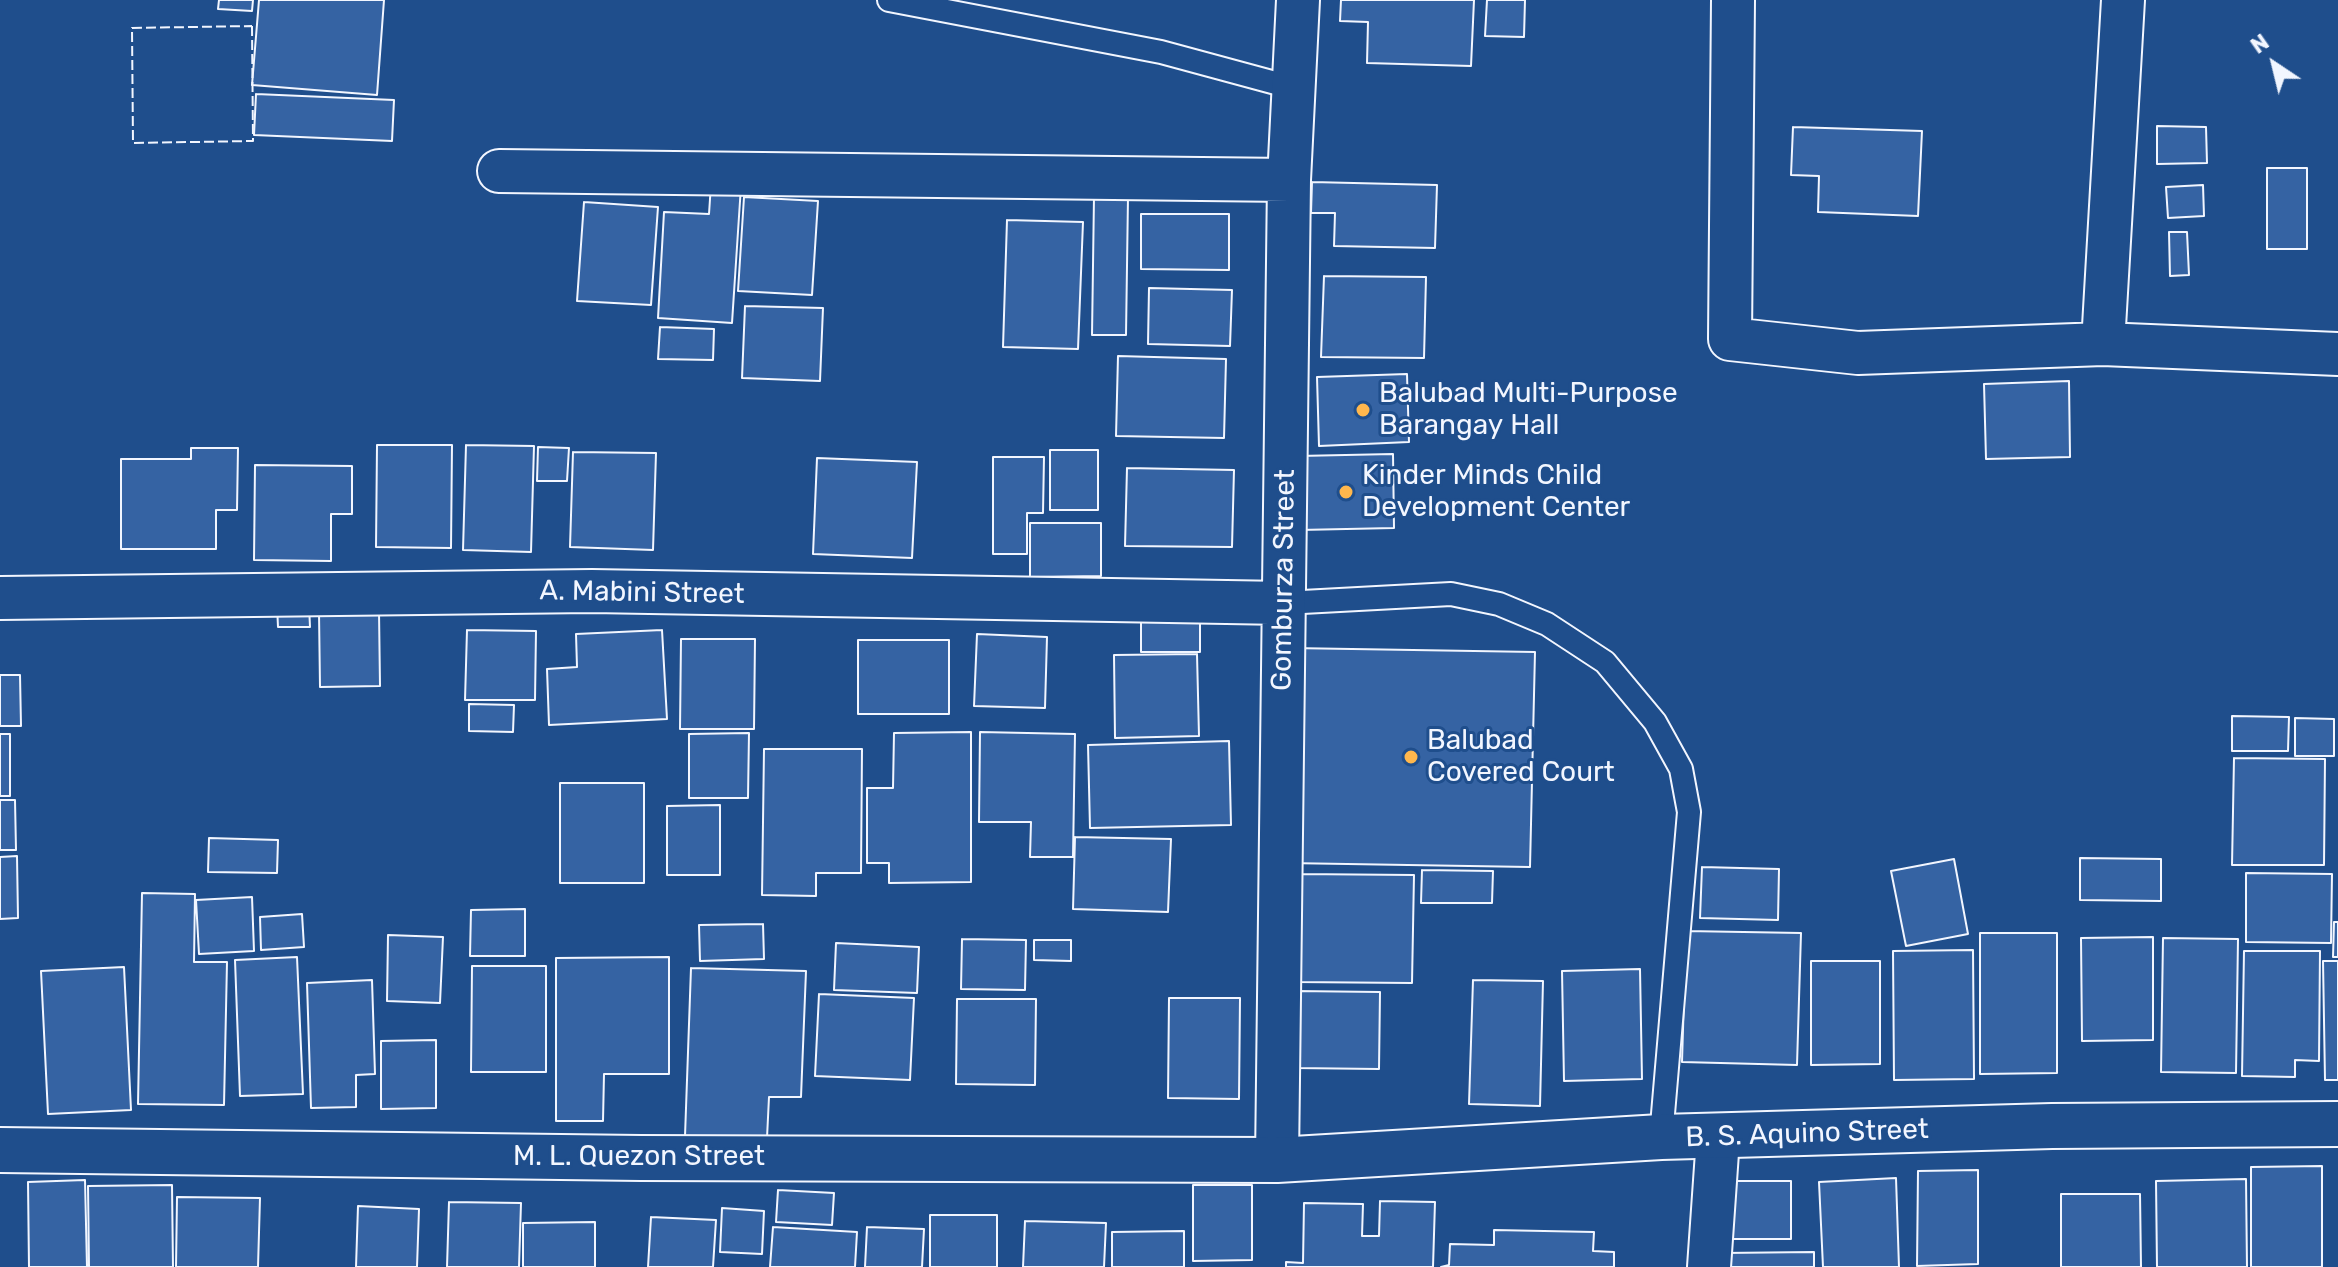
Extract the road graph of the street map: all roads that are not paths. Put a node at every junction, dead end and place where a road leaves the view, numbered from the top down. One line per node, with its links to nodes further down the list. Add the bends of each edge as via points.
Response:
1 (889, 0): 5 (lane, via 1161,52)
2 (1298, 0): 5 (street, Gomburza Street)
3 (1733, 0): 8 (street, via 1730,339 1858,353)
4 (2123, 0): 8 (street)
5 (1294, 88): 7 (street, Gomburza Street)
6 (499, 171): 7 (street)
7 (1289, 180): 11 (street, Gomburza Street)
8 (2103, 344): 9 (street)
9 (2338, 354)
10 (0, 598): 11 (street, A. Mabini Street, via 592,591)
11 (1284, 603): 13 (lane, via 1451,594 1499,604 1547,624 1605,662 1655,722 1681,769 1689,812); 16 (street, Gomburza Street)
12 (2338, 1124): 14 (street, B. S. Aquino Street, via 2052,1126)
13 (1661, 1137): 14 (street, B. S. Aquino Street); 16 (street, B. S. Aquino Street)
14 (1718, 1138): 17 (street)
15 (0, 1150): 16 (street, M. L. Quezon Street)
16 (1277, 1160)
17 (1709, 1267)

